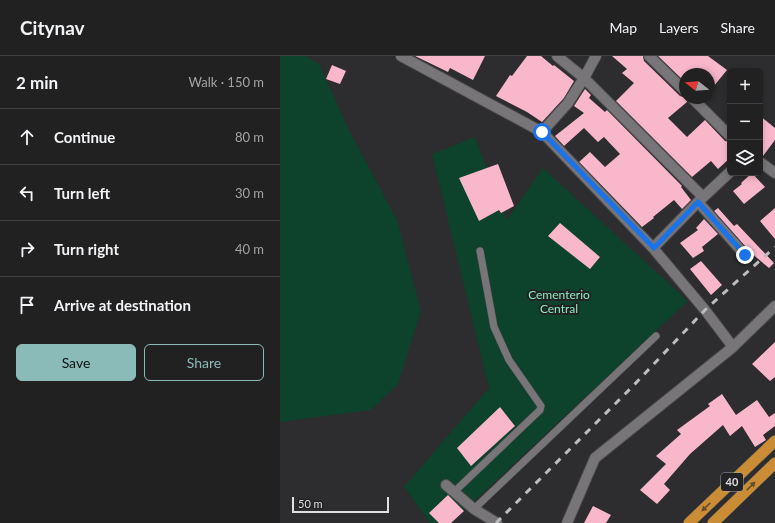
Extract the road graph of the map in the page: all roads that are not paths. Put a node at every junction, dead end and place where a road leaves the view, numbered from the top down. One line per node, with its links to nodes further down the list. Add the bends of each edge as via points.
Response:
1 (401, 56): 8 (street)
2 (557, 56): 5 (street)
3 (596, 56): 5 (street)
4 (649, 56): 6 (street)
5 (584, 78): 8 (street, via 568,103); 13 (street)
6 (679, 85)
7 (698, 104): 9 (street)
8 (542, 132): 14 (street)
9 (727, 133)
10 (763, 164): 11 (street)
11 (775, 173)
12 (727, 175): 13 (street)
13 (701, 200): 14 (street); 16 (street)
14 (654, 248): 19 (street)
15 (480, 252): 22 (lane, via 494,327 509,360 541,406 540,410)
16 (745, 255)
17 (775, 306): 19 (street)
18 (656, 336): 23 (lane)
19 (733, 347): 25 (street, via 595,458)
20 (775, 441): 26 (highway, 40, one-way to 26)
21 (775, 464): 27 (highway, 40, one-way to 21)
22 (450, 488): 23 (street)
23 (474, 509): 24 (street)
24 (497, 523)
25 (568, 523)
26 (689, 523)
27 (713, 523)

